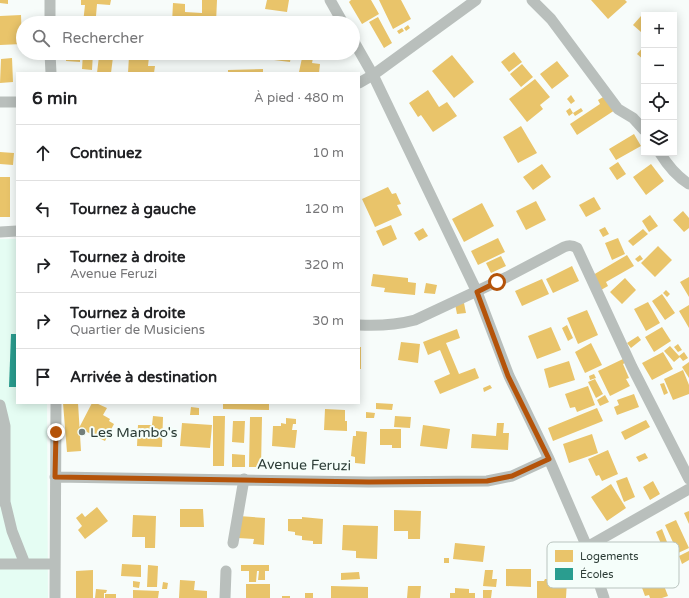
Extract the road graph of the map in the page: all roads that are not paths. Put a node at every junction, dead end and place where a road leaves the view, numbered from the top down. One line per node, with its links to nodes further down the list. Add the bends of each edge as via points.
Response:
1 (50, 0): 5 (street)
2 (330, 0): 6 (street)
3 (476, 0): 10 (street)
4 (532, 0): 14 (street, via 557,28 618,109 633,118)
5 (50, 16)
6 (339, 16)
7 (360, 52): 10 (street)
8 (50, 60): 9 (street)
9 (50, 72)
10 (373, 75): 11 (street); 19 (street)
11 (360, 82)
12 (0, 102): 13 (street)
13 (16, 102)
14 (641, 127)
15 (662, 156): 16 (street, via 671,170)
16 (689, 184)
17 (16, 231): 18 (street)
18 (0, 232)
19 (477, 292): 20 (street, via 400,324); 24 (street, via 508,376); 27 (street, via 564,247 571,245 577,248 632,367)
20 (360, 325)
21 (56, 404): 25 (street)
22 (0, 405): 23 (street)
23 (2, 426): 29 (street)
24 (549, 459): 26 (street, Avenue Feruzi, via 512,476 487,481); 30 (street)
25 (55, 477): 26 (street, Avenue Feruzi); 35 (street)
26 (244, 479): 32 (street)
27 (689, 479)
28 (689, 489): 31 (street)
29 (2, 501): 34 (street)
30 (585, 542)
31 (596, 542)
32 (233, 543)
33 (0, 564): 34 (street)
34 (25, 564): 35 (street)
35 (55, 564): 38 (street)
36 (226, 571): 39 (street)
37 (601, 588): 40 (street)
38 (55, 598)
39 (225, 598)
40 (604, 598)

